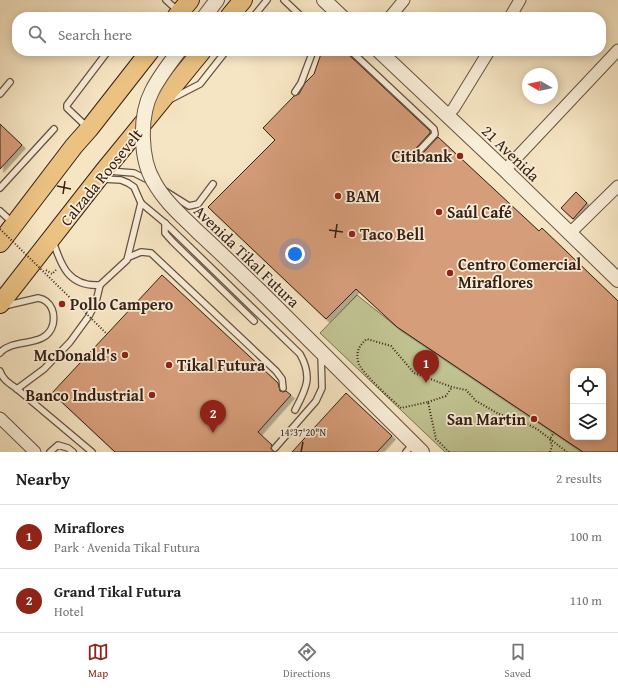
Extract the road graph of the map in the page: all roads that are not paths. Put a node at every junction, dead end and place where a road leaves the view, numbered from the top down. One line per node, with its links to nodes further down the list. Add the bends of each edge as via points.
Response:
1 (166, 0): 9 (lane)
2 (217, 0): 10 (street)
3 (243, 0): 11 (highway)
4 (267, 0): 12 (lane)
5 (284, 0): 13 (lane)
6 (324, 0): 14 (street)
7 (404, 0): 15 (street)
8 (520, 0): 16 (street)
9 (182, 10)
10 (208, 12)
11 (233, 12)
12 (257, 12)
13 (297, 12)
14 (337, 12)
15 (394, 12)
16 (513, 12)
17 (618, 50): 35 (street)
18 (104, 56): 33 (lane, via 67,105 67,108)
19 (143, 56): 33 (highway)
20 (175, 56): 52 (street, Avenida Tikal Futura, bridge, via 151,92 145,116 143,138 146,164 153,182 169,204)
21 (198, 56): 30 (highway, Calzada Roosevelt)
22 (222, 56): 30 (lane, via 200,84)
23 (310, 56): 28 (lane, via 307,71)
24 (356, 56): 34 (lane, via 434,129 435,134)
25 (384, 56): 31 (street, 21 Avenida)
26 (486, 56): 31 (street)
27 (10, 82): 29 (lane)
28 (295, 92)
29 (0, 94)
30 (159, 106): 36 (highway, Calzada Roosevelt)
31 (447, 116): 35 (street, 21 Avenida)
32 (54, 129): 39 (lane)
33 (89, 129): 43 (highway)
34 (420, 150)
35 (505, 170): 44 (street, 21 Avenida)
36 (101, 175): 37 (lane, via 125,171 134,173 189,206 198,204); 40 (lane, via 128,182 134,187); 45 (highway, Calzada Roosevelt)
37 (213, 184)
38 (618, 186): 44 (street)
39 (0, 188)
40 (141, 203): 42 (lane); 47 (lane)
41 (0, 211): 43 (lane)
42 (165, 223): 51 (lane, via 166,233 173,242); 57 (lane, via 300,354 305,364 306,388)
43 (8, 227): 46 (highway)
44 (570, 233): 48 (street, 21 Avenida)
45 (52, 238): 49 (lane, via 60,263 74,280 91,286); 50 (highway, Calzada Roosevelt)
46 (0, 243)
47 (129, 257): 49 (lane); 56 (lane, via 141,252 151,253 276,371 282,378)
48 (618, 280)
49 (100, 285): 55 (lane, via 89,316 70,342 44,369)
50 (0, 306): 53 (lane, via 38,298 50,304 54,314 52,326 45,336 34,342 4,348)
51 (254, 321)
52 (321, 352): 59 (lane, via 322,388 316,401); 60 (street, Avenida Tikal Futura)
53 (0, 353)
54 (0, 371): 55 (lane, via 2,377)
55 (17, 388): 64 (lane)
56 (283, 388)
57 (295, 410)
58 (0, 418): 61 (street)
59 (275, 448)
60 (414, 449)
61 (35, 452)
62 (50, 452): 63 (lane, via 58,445)
63 (73, 452)
64 (92, 452)

